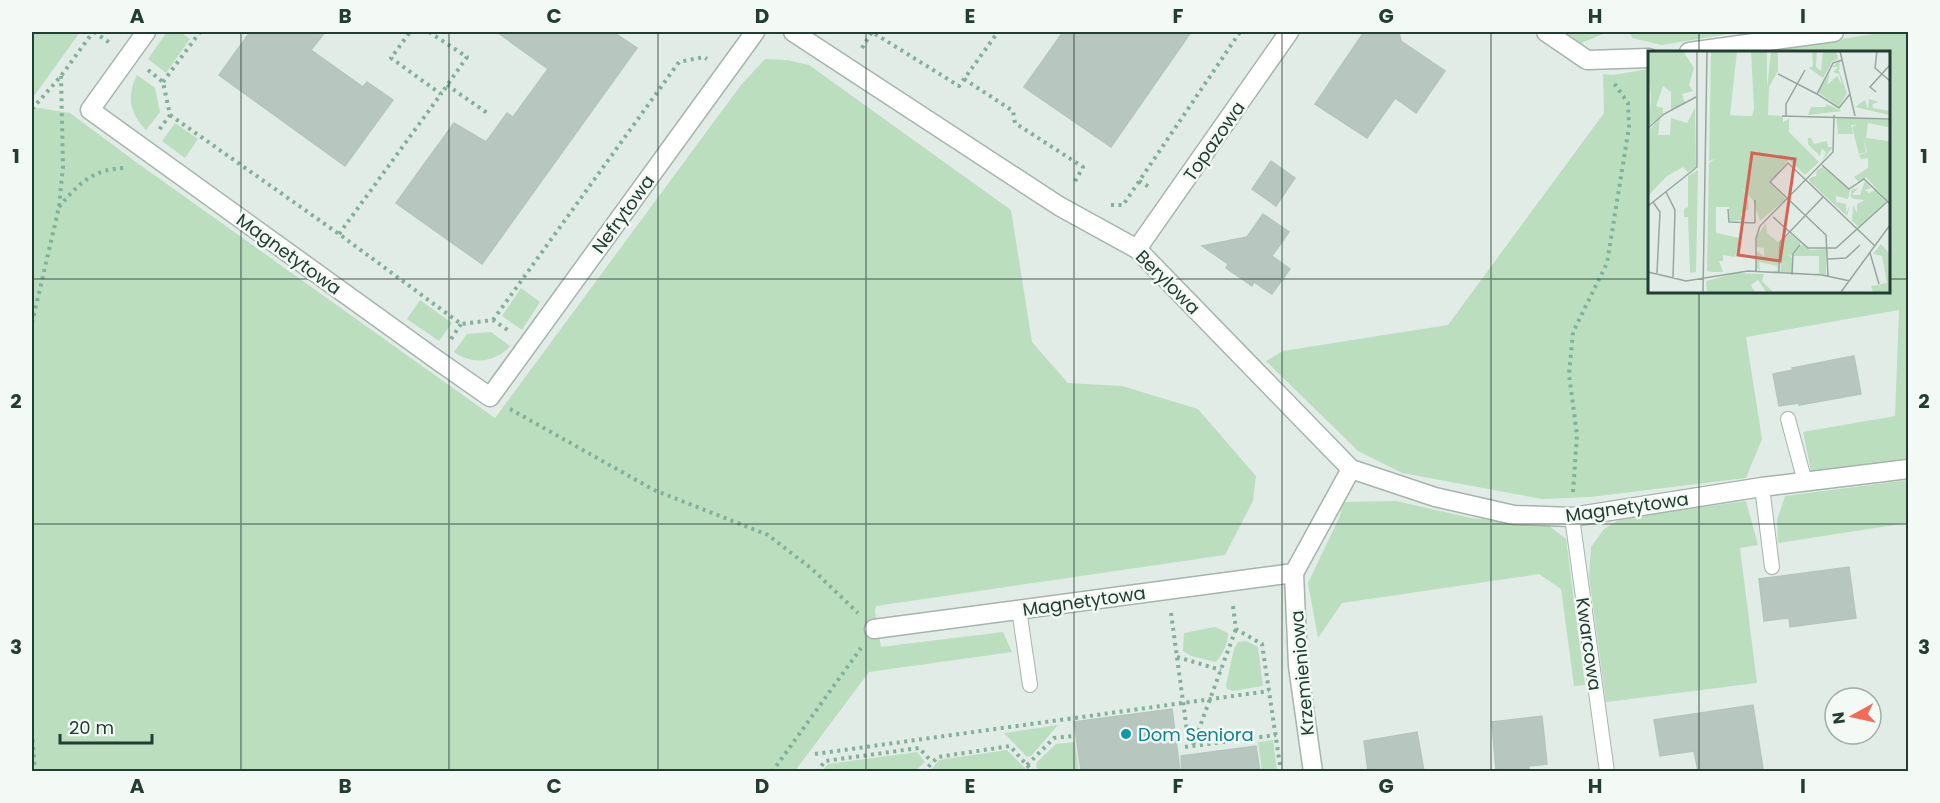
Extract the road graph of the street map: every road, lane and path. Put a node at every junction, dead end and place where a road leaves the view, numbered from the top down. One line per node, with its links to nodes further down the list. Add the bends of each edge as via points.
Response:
1 (93, 32): 14 (path); 20 (path)
2 (146, 32): 40 (street, Magnetytowa, via 90,110)
3 (200, 32): 22 (path)
4 (408, 32): 24 (path, via 391,58)
5 (429, 32): 23 (path, via 467,57)
6 (755, 32): 40 (street, Nefrytowa)
7 (793, 32): 34 (street, Berylowa, via 1059,206)
8 (998, 32): 21 (path)
9 (1240, 32): 31 (path, via 1123,205)
10 (1289, 32): 34 (street, Topazowa)
11 (1546, 32): 17 (street, via 1587,60)
12 (1834, 32): 15 (street)
13 (852, 44): 21 (path, via 861,50 872,32 959,86)
14 (115, 47)
15 (1696, 51)
16 (1648, 58): 17 (street)
17 (1609, 61): 46 (path, via 1607,75 1628,103 1629,127 1607,263 1573,332 1569,374 1576,435)
18 (714, 64): 35 (path, via 704,57 679,62)
19 (143, 67): 22 (path)
20 (61, 76): 25 (path); 32 (path, via 63,166)
21 (964, 79): 30 (path, via 1013,111 1015,123 1083,167 1072,185)
22 (163, 82): 26 (path)
23 (447, 85): 24 (path); 27 (path)
24 (441, 94): 33 (path)
25 (32, 109)
26 (170, 115): 28 (path); 33 (path)
27 (490, 115)
28 (154, 138)
29 (136, 162): 32 (path, via 128,168 110,168 90,176)
30 (1082, 191)
31 (1102, 204)
32 (59, 207): 36 (path)
33 (339, 234): 37 (path)
34 (1137, 249): 42 (street, Berylowa)
35 (493, 320): 37 (path); 38 (path)
36 (32, 322)
37 (461, 324): 39 (path)
38 (518, 338)
39 (446, 348)
40 (490, 397): 53 (path, via 654,490 768,535 812,569)
41 (1788, 419): 44 (lane)
42 (1351, 469): 46 (street, Magnetytowa, via 1435,497 1514,515); 48 (street)
43 (1908, 469): 44 (street, Magnetytowa)
44 (1805, 482): 45 (street, Magnetytowa)
45 (1762, 487): 46 (street, Magnetytowa); 47 (lane)
46 (1572, 517): 74 (lane, Kwarcowa)
47 (1772, 567)
48 (1294, 573): 49 (street, Magnetytowa); 73 (street, Krzemieniowa, via 1298,666)
49 (1167, 589): 51 (street, Magnetytowa); 54 (path)
50 (1232, 601): 52 (path)
51 (1019, 609): 53 (street, Magnetytowa); 56 (lane)
52 (1236, 628): 55 (path); 57 (path, via 1262,644)
53 (874, 629): 69 (path)
54 (1177, 657): 55 (path); 59 (path)
55 (1221, 670): 58 (path)
56 (1029, 685)
57 (1269, 691): 58 (path); 61 (path)
58 (1210, 699): 59 (path); 63 (path)
59 (1183, 703): 63 (path); 64 (path)
60 (32, 732): 68 (path)
61 (1276, 735): 63 (path); 72 (path)
62 (1074, 736): 66 (path, via 1054,738)
63 (1189, 746)
64 (814, 754)
65 (932, 762): 66 (path, via 1010,746); 67 (path); 70 (path, via 919,748 825,761)
66 (1028, 765): 71 (path)
67 (926, 770)
68 (35, 771)
69 (772, 771)
70 (817, 771)
71 (1033, 771)
72 (1281, 771)
73 (1312, 771)
74 (1607, 771)

